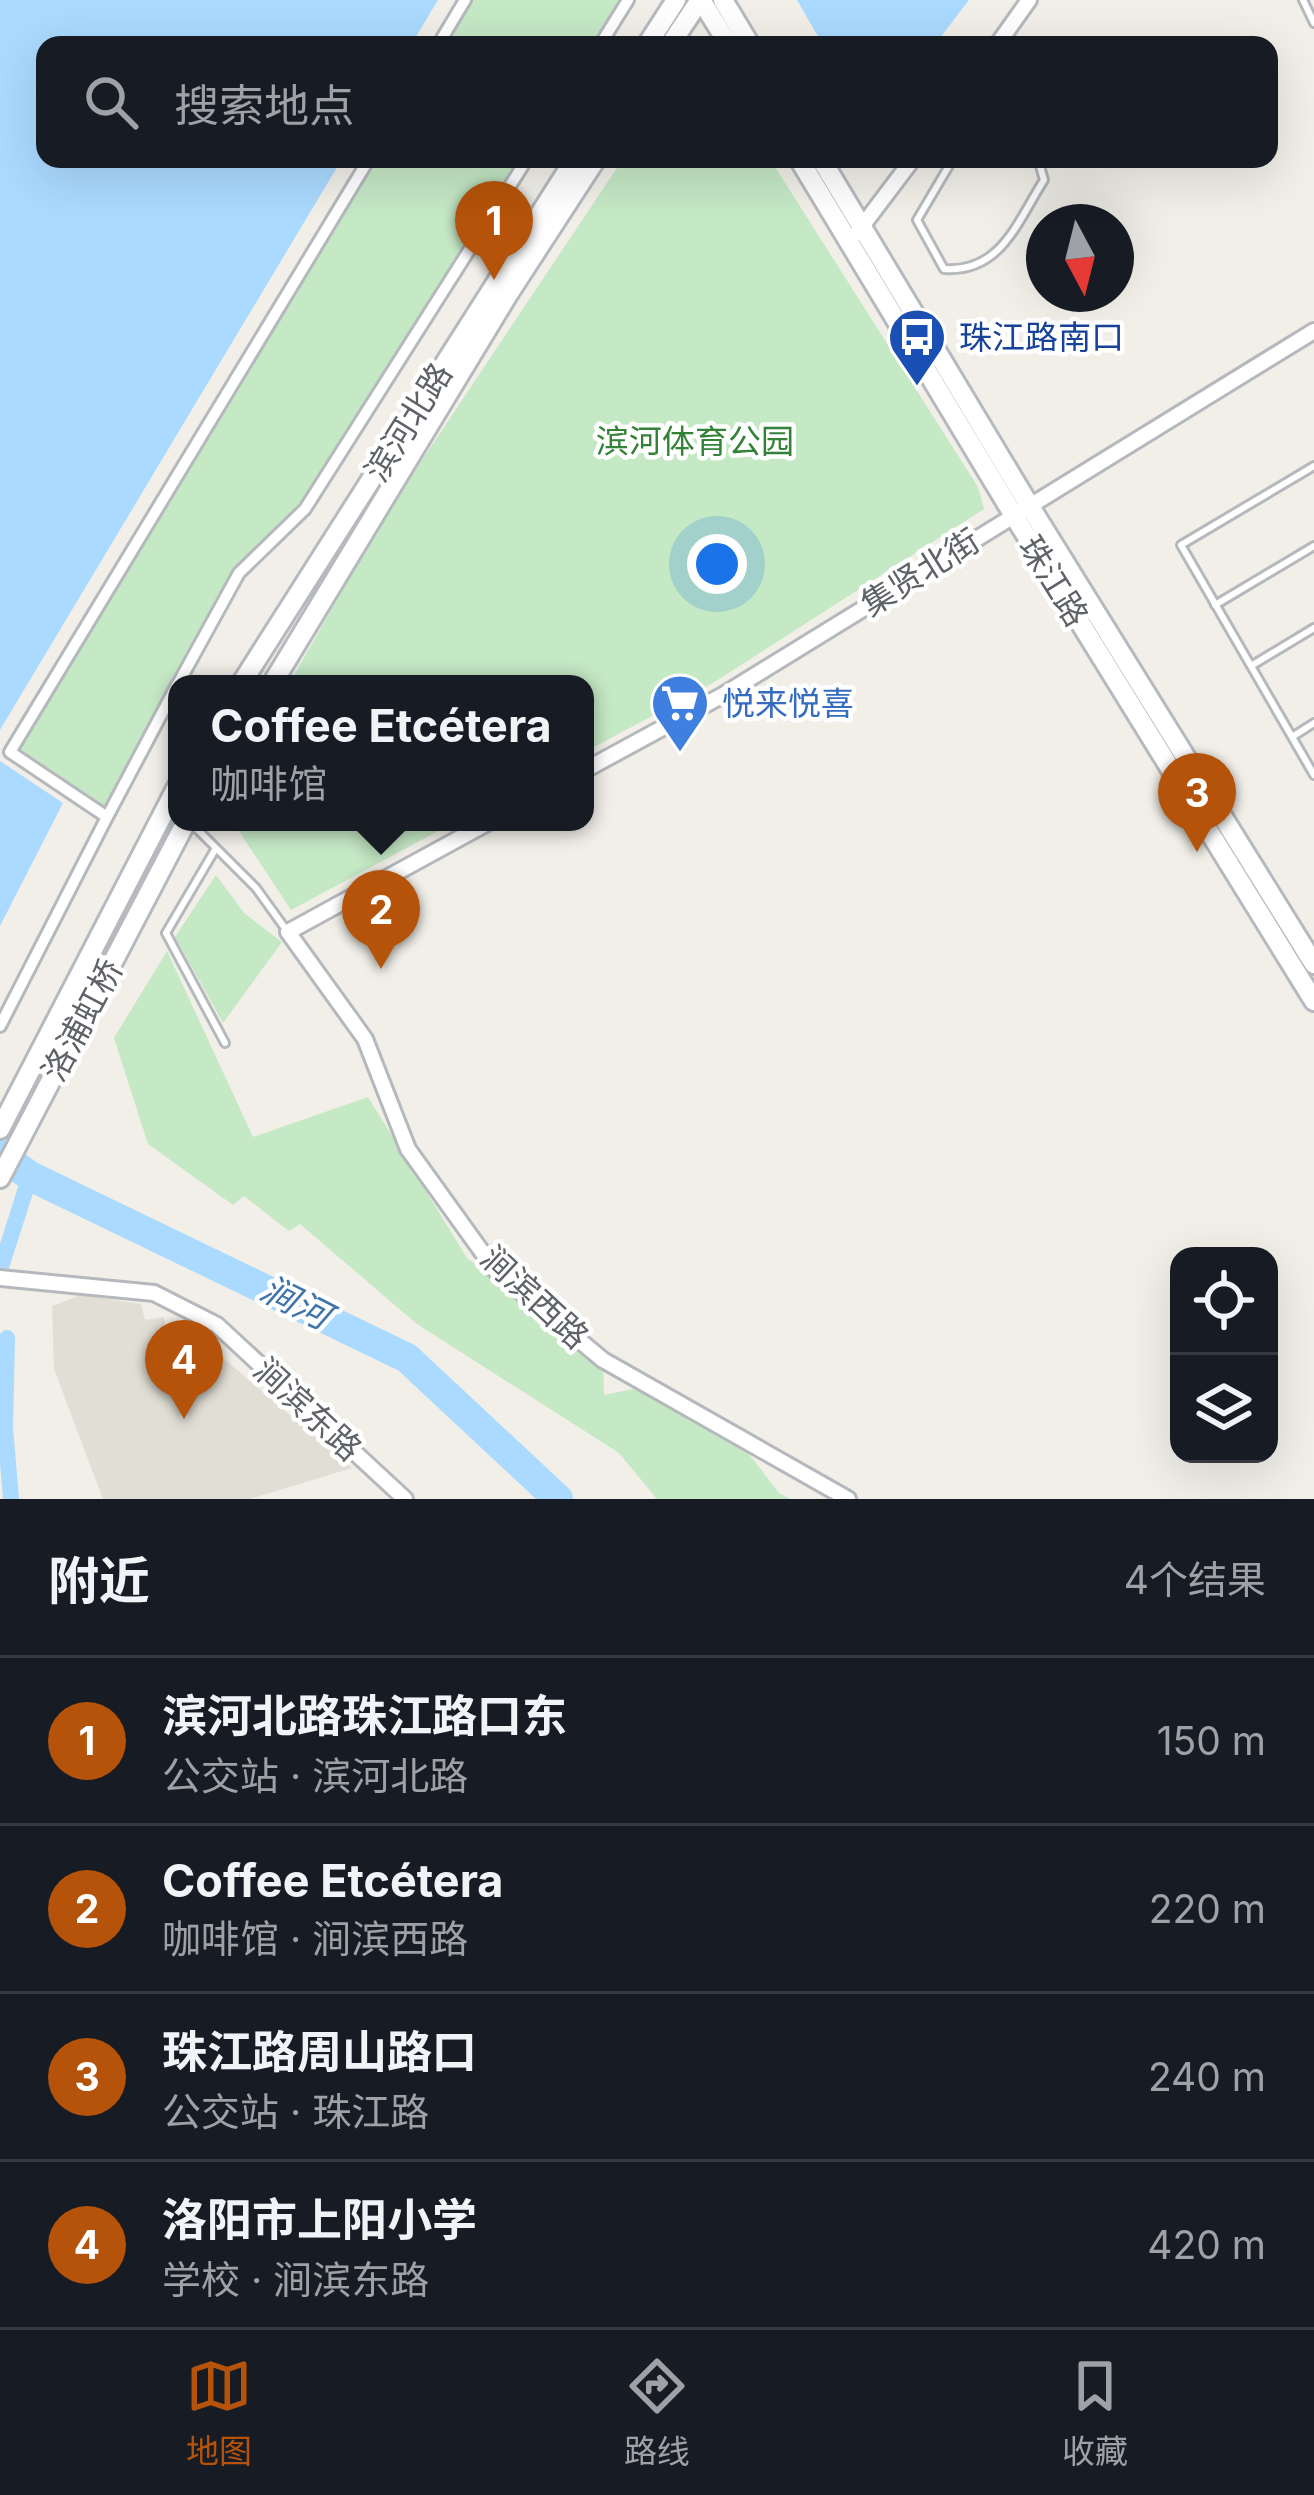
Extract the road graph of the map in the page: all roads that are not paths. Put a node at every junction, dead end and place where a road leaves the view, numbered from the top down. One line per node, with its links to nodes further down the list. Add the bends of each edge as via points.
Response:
1 (465, 0): 9 (street)
2 (628, 0): 10 (street)
3 (676, 0): 11 (main road)
4 (700, 0): 12 (main road); 13 (main road)
5 (722, 0): 14 (main road)
6 (1029, 0): 15 (street)
7 (1303, 0): 8 (lane)
8 (1314, 23)
9 (443, 36)
10 (606, 36)
11 (653, 36)
12 (676, 36)
13 (722, 36)
14 (744, 36)
15 (1003, 36)
16 (364, 168): 42 (street, via 10,752)
17 (521, 168): 33 (street, via 304,509 238,573)
18 (569, 168): 34 (main road, 滨河北路)
19 (590, 168): 35 (main road, 滨河北路)
20 (806, 168): 25 (main road, 珠江路)
21 (825, 168): 25 (main road, 珠江路)
22 (906, 168): 25 (street)
23 (948, 168): 24 (lane, via 917,220 944,269 961,270 995,258 1044,180)
24 (1041, 168)
25 (857, 234): 28 (main road, 珠江路)
26 (1314, 331): 28 (street, 集贤北街)
27 (1314, 466): 30 (lane, via 1180,545)
28 (1020, 509): 39 (street, 集贤北街, via 723,695); 48 (main road, 珠江路); 49 (main road, 珠江路)
29 (1314, 546): 30 (lane)
30 (1215, 604): 32 (lane)
31 (1314, 628): 32 (lane)
32 (1251, 666): 38 (lane)
33 (182, 675)
34 (247, 675)
35 (277, 675)
36 (168, 702): 42 (street)
37 (1314, 723): 38 (lane)
38 (1292, 737): 40 (lane)
39 (594, 765)
40 (1314, 775)
41 (168, 810): 52 (main road, 洛浦虹桥)
42 (107, 818): 50 (street)
43 (183, 831): 53 (main road, 洛浦虹桥)
44 (198, 831): 46 (lane)
45 (472, 831): 47 (street)
46 (216, 848): 47 (lane); 51 (lane, via 166,933)
47 (287, 932): 56 (street, 涧滨西路, via 365,1040 408,1149 495,1270 603,1360)
48 (1314, 964)
49 (1314, 1001)
50 (0, 1026)
51 (225, 1043)
52 (0, 1129)
53 (0, 1178)
54 (0, 1278): 55 (street, 涧滨东路, via 154,1293 217,1325)
55 (405, 1499)
56 (848, 1499)

